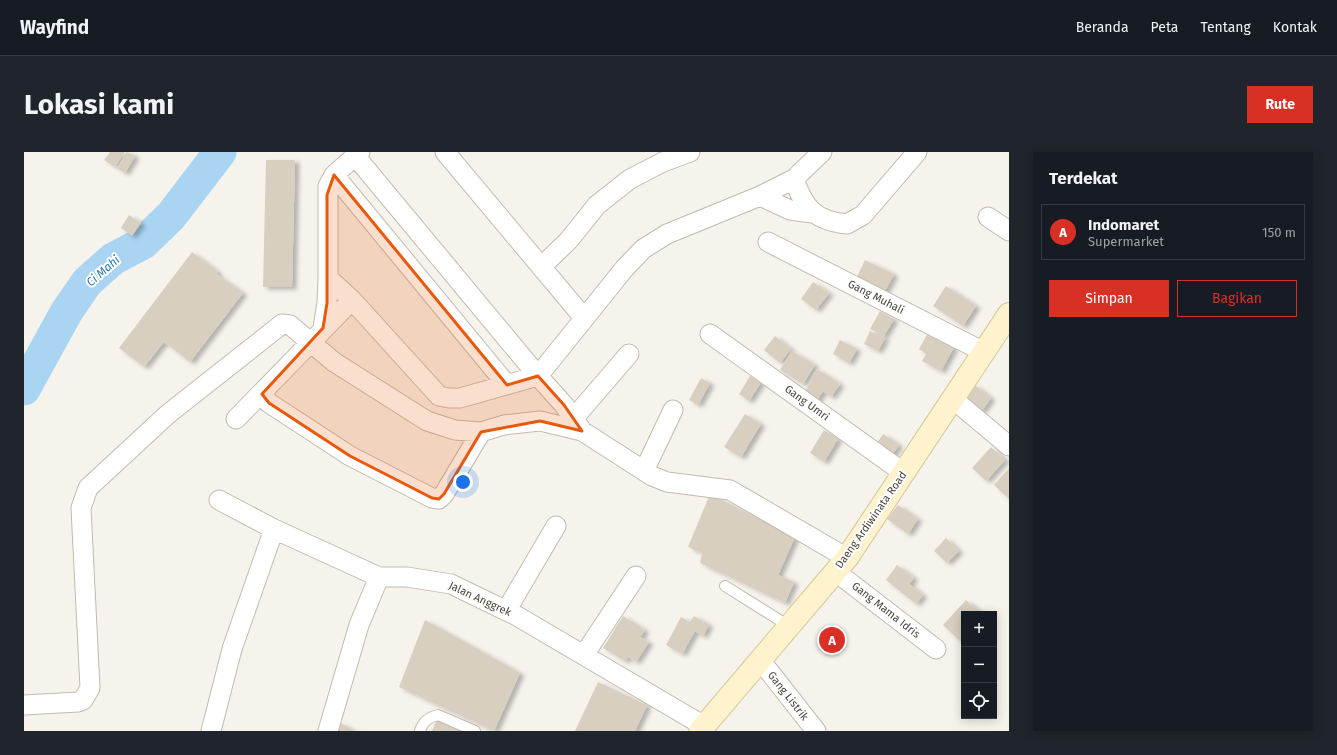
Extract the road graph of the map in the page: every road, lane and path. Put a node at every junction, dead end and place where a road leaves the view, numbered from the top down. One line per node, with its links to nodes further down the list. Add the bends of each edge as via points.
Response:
1 (445, 152): 13 (street)
2 (690, 152): 13 (street, via 630,179 597,205 569,240)
3 (822, 152): 7 (street)
4 (917, 152): 9 (street, via 863,215 853,222 840,223)
5 (355, 154): 6 (street); 22 (street)
6 (334, 174): 14 (street, via 329,181 327,195); 23 (street)
7 (794, 179): 8 (street); 9 (street)
8 (760, 196): 9 (street, via 790,210); 17 (street, via 668,234 642,249)
9 (812, 213)
10 (988, 217): 11 (street)
11 (1009, 231)
12 (768, 242): 20 (street, Gang Muhali)
13 (541, 267): 17 (street)
14 (328, 278): 15 (street); 19 (street, via 327,303)
15 (352, 300): 19 (street); 23 (street, via 439,396 460,398)
16 (1009, 314): 20 (main road, Daeng Ardiwinata Road)
17 (584, 318): 22 (street)
18 (710, 334): 32 (street, Gang Umri)
19 (317, 335): 24 (street); 29 (street, via 334,362 427,422 455,430); 45 (street, via 290,325 279,324 168,414 88,488 81,508 90,688 83,700 78,702)
20 (984, 352): 25 (main road, Daeng Ardiwinata Road)
21 (629, 354): 28 (street)
22 (538, 376): 23 (street); 28 (street)
23 (507, 384)
24 (262, 394): 27 (street); 29 (street, via 269,402 350,456 432,498 439,499 444,494)
25 (953, 399): 30 (street); 32 (main road, Daeng Ardiwinata Road)
26 (674, 410): 31 (street)
27 (236, 419)
28 (578, 425): 29 (street, via 540,422 504,425); 31 (street, Gang Mama Idris)
29 (481, 432)
30 (1009, 446)
31 (644, 471): 36 (street, Gang Mama Idris, via 667,482 730,490)
32 (904, 472): 36 (main road, Daeng Ardiwinata Road)
33 (219, 500): 35 (street, Jalan Anggrek)
34 (556, 526): 40 (street)
35 (274, 529): 38 (street, Jalan Anggrek); 47 (street, via 232,650)
36 (842, 565): 41 (main road, Daeng Ardiwinata Road); 42 (street, Gang Mama Idris)
37 (636, 576): 43 (street)
38 (379, 577): 40 (street, Jalan Anggrek, via 408,577 451,584); 48 (street, via 358,625)
39 (725, 586): 41 (lane)
40 (506, 611): 43 (street, Jalan Anggrek)
41 (789, 626): 44 (main road, Daeng Ardiwinata Road)
42 (936, 649)
43 (584, 656): 46 (street, Jalan Anggrek)
44 (760, 661): 46 (main road, Daeng Ardiwinata Road); 51 (street, Gang Listrik)
45 (24, 705)
46 (702, 729)
47 (211, 731)
48 (328, 731)
49 (420, 731): 50 (lane, via 429,717 438,715)
50 (475, 731)
51 (816, 731)

